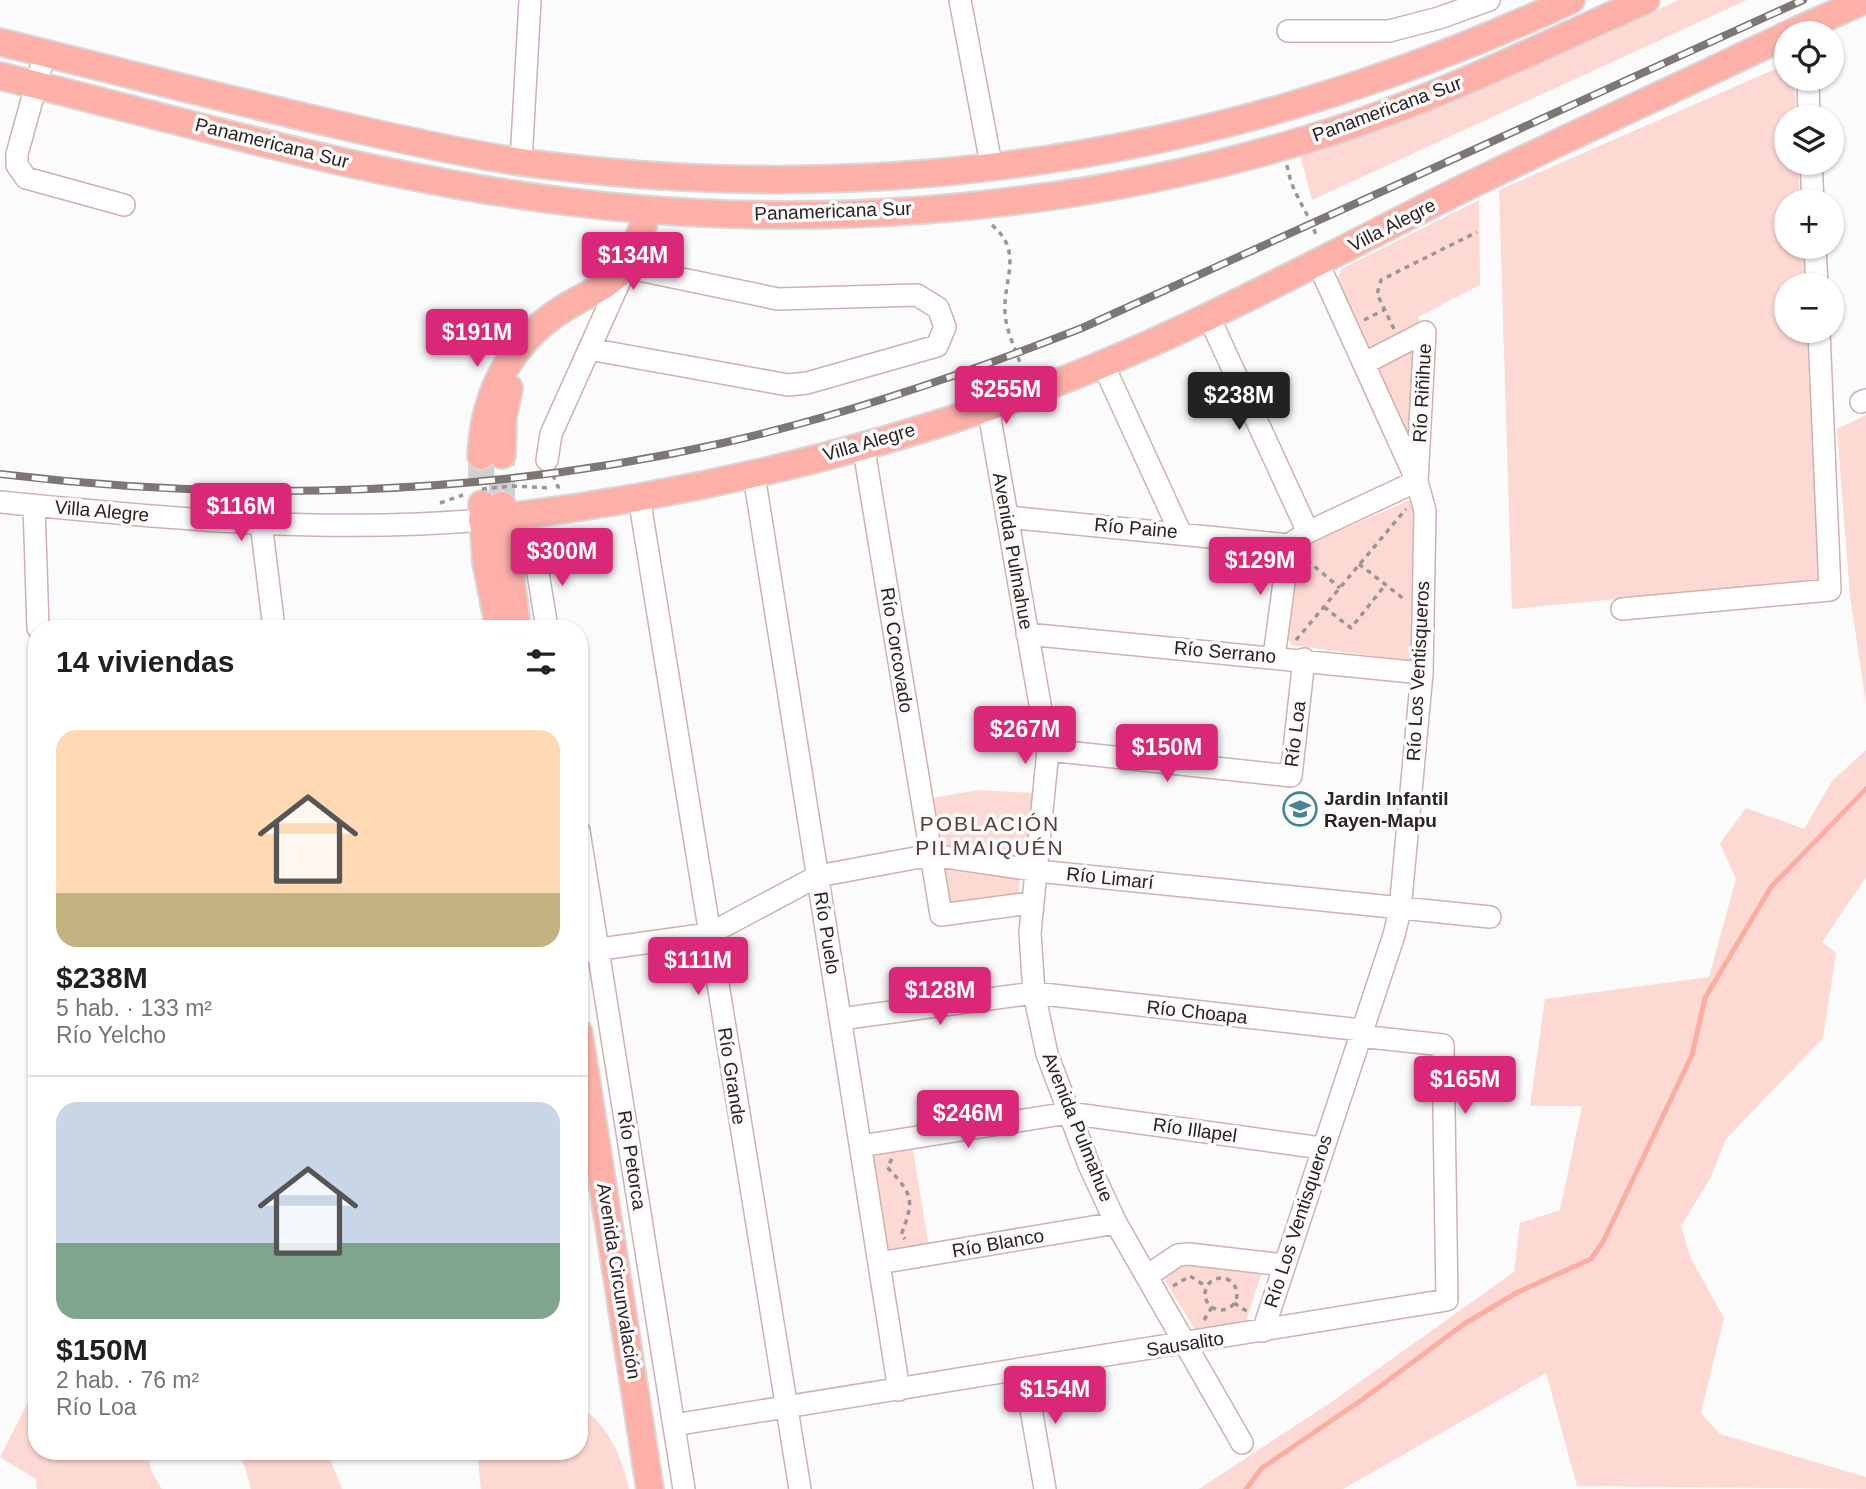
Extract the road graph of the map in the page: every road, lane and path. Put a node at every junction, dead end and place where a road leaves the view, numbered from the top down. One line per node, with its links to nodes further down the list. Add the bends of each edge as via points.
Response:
1 (530, 0): 17 (street)
2 (960, 0): 18 (street)
3 (1489, 0): 8 (street, via 1389,30)
4 (1572, 0): 18 (main road, Panamericana Sur, via 1424,64 1247,120 1134,146)
5 (1646, 0): 15 (main road, Panamericana Sur, via 1434,94)
6 (1865, 0): 7 (main road, Villa Alegre)
7 (1820, 21)
8 (1288, 31)
9 (0, 42): 11 (main road, Panamericana Sur)
10 (1774, 43): 23 (main road, Villa Alegre)
11 (45, 53): 13 (street); 14 (main road, Panamericana Sur)
12 (0, 76): 13 (main road, Panamericana Sur)
13 (38, 85): 16 (main road, Panamericana Sur); 19 (street, via 16,159 21,174)
14 (325, 122): 16 (main road); 17 (main road, Panamericana Sur)
15 (1284, 146): 20 (main road, Panamericana Sur, via 1143,179); 23 (path, via 1293,192 1313,224)
16 (318, 154): 21 (main road, Panamericana Sur, via 505,193)
17 (521, 162): 18 (main road, Panamericana Sur, via 660,176 780,180 877,179)
18 (992, 169)
19 (124, 205)
20 (970, 205): 21 (main road, Panamericana Sur, via 782,215); 33 (path, via 1004,236 1011,261 1005,314)
21 (648, 210): 24 (main road)
22 (1477, 232): 25 (path, via 1386,275 1377,287)
23 (1321, 262): 26 (main road, Villa Alegre); 32 (street, Río Los Ventisqueros)
24 (627, 265): 30 (street); 30 (street, via 778,299 917,295 938,308 943,338 937,346 796,384); 36 (main road, via 608,283 548,320 527,349 511,380)
25 (1384, 310): 27 (path); 28 (path)
26 (1209, 315): 31 (main road, Villa Alegre); 49 (street)
27 (1356, 324)
28 (1399, 339)
29 (1820, 343): 58 (street, via 1830,590)
30 (589, 349): 37 (street, via 551,434)
31 (1102, 362): 33 (main road, Villa Alegre); 50 (street)
32 (1365, 363): 39 (street, Río Los Ventisqueros); 39 (street, Río Riñihue, via 1425,332)
33 (1029, 393): 34 (main road, Villa Alegre)
34 (988, 407): 35 (main road, Villa Alegre); 47 (street, Avenida Pulmahue)
35 (863, 444): 38 (main road, Villa Alegre); 68 (street, Río Corcovado)
36 (492, 456)
37 (547, 460): 41 (path)
38 (754, 475): 42 (main road, Villa Alegre); 70 (street, Río Puelo)
39 (1417, 481): 49 (street); 66 (street, Río Los Ventisqueros, via 1425,513)
40 (571, 485): 41 (path)
41 (558, 486): 44 (path)
42 (639, 498): 44 (main road, Villa Alegre); 74 (street, Río Grande)
43 (0, 502): 45 (street, Villa Alegre)
44 (494, 503): 48 (street, Villa Alegre, via 344,526); 61 (main road, via 486,562); 62 (main road)
45 (34, 505): 48 (street, Villa Alegre); 59 (street)
46 (1408, 506): 53 (path)
47 (1007, 517): 50 (street, Río Paine); 64 (street, Avenida Pulmahue)
48 (261, 523): 60 (street)
49 (1308, 531): 51 (street)
50 (1180, 532): 51 (street, Río Paine)
51 (1294, 549): 55 (path); 65 (street)
52 (535, 555): 63 (street)
53 (1359, 564): 54 (path); 55 (path)
54 (1386, 584): 56 (path); 57 (path, via 1351,628)
55 (1340, 588): 57 (path)
56 (1406, 600)
57 (1324, 607): 65 (path)
58 (1622, 609)
59 (38, 620)
60 (273, 620)
61 (497, 620)
62 (516, 620)
63 (546, 620)
64 (1027, 634): 65 (street, Río Serrano); 67 (street, Avenida Pulmahue)
65 (1290, 654): 66 (street, Río Serrano); 67 (street, Río Loa, via 1291,776)
66 (1422, 673): 72 (street, Río Los Ventisqueros)
67 (1048, 750): 69 (street, Avenida Pulmahue)
68 (931, 855): 69 (street, Río Limarí); 70 (street, Río Limarí); 71 (street, Río Corcovado, via 941,915)
69 (1034, 870): 71 (street, Avenida Pulmahue); 72 (street, Río Limarí)
70 (818, 876): 74 (street, Río Limarí); 77 (street, Río Puelo)
71 (1030, 903): 76 (street, Avenida Pulmahue)
72 (1400, 910): 73 (street, Río Limarí); 78 (street, Río Los Ventisqueros)
73 (1490, 917)
74 (709, 934): 75 (street, Río Limarí); 99 (street, Río Grande)
75 (589, 951): 100 (street, Río Petorca)
76 (1034, 993): 77 (street, Río Choapa); 78 (street, Río Choapa); 80 (street, Avenida Pulmahue, via 1047,1054)
77 (841, 1019): 82 (street, Río Puelo)
78 (1360, 1033): 83 (street, Río Los Ventisqueros); 92 (street, Río Choapa, via 1443,1045)
79 (588, 1091): 102 (main road, Avenida Circunvalación)
80 (1068, 1113): 81 (street, Río Illapel); 83 (street, Río Illapel); 84 (street, Avenida Pulmahue)
81 (903, 1139): 82 (street, Río Illapel); 85 (path, via 887,1167 909,1190 912,1207 901,1235)
82 (861, 1146): 86 (street, Río Puelo)
83 (1321, 1148): 87 (street, Río Los Ventisqueros)
84 (1116, 1223): 85 (street, Río Blanco); 88 (street, Avenida Pulmahue)
85 (919, 1256): 86 (street, Río Blanco)
86 (879, 1263): 98 (street, Río Puelo)
87 (1284, 1265): 88 (street, via 1189,1254 1178,1255); 95 (street, Río Los Ventisqueros)
88 (1154, 1272): 89 (path); 96 (street, Avenida Pulmahue)
89 (1170, 1287): 90 (path, via 1190,1276); 91 (path)
90 (1207, 1287): 93 (path, via 1212,1307 1226,1309); 93 (path, via 1214,1280 1230,1281 1236,1289)
91 (1178, 1298)
92 (1447, 1300): 95 (street, Sausalito)
93 (1234, 1303): 94 (path)
94 (1248, 1312)
95 (1263, 1331): 96 (street, Sausalito)
96 (1185, 1344): 97 (street, Sausalito); 101 (street, Avenida Pulmahue)
97 (1024, 1369): 98 (street, Sausalito); 105 (street)
98 (900, 1390): 99 (street, Sausalito)
99 (787, 1409): 100 (street, Sausalito); 104 (street, Río Grande)
100 (674, 1425): 103 (street, Río Petorca)
101 (1242, 1443)
102 (650, 1489)
103 (684, 1489)
104 (800, 1489)
105 (1045, 1489)

